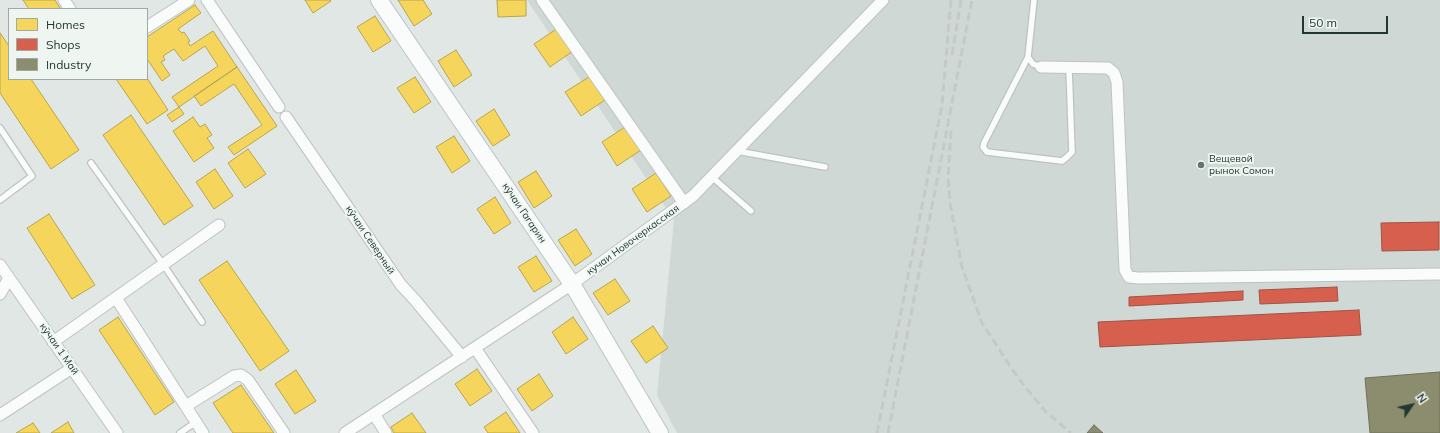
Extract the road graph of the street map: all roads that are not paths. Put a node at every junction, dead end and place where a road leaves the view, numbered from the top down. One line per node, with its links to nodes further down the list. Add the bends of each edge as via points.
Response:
1 (189, 0): 7 (street)
2 (207, 0): 11 (street)
3 (379, 0): 26 (main road, кӯчаи Гагарин)
4 (542, 0): 19 (street)
5 (883, 0): 14 (street, кучаи Новочеркасская)
6 (1034, 0): 8 (lane)
7 (148, 26)
8 (1028, 57): 9 (lane, via 1033,64); 10 (lane, via 984,143 983,147 987,152 1062,161 1068,157 1072,152)
9 (1041, 67): 10 (street)
10 (1069, 68): 24 (street, via 1108,68 1114,73 1117,82 1125,270 1130,276 1138,278)
11 (279, 107)
12 (286, 117): 32 (street, кӯчаи Северный, via 401,285)
13 (0, 128): 18 (lane, via 32,176)
14 (737, 151): 16 (lane); 17 (street, кучаи Новочеркасская)
15 (91, 163): 22 (lane)
16 (825, 167)
17 (712, 177): 19 (street, кучаи Новочеркасская); 20 (lane)
18 (0, 200)
19 (684, 203): 26 (street, кучаи Новочеркасская)
20 (752, 211)
21 (219, 225): 22 (street)
22 (163, 264): 28 (street); 29 (lane)
23 (0, 265): 25 (street, кӯчаи 1 Май)
24 (1440, 274)
25 (9, 278): 27 (street); 30 (street, кӯчаи 1 Май)
26 (572, 284): 31 (street, кучаи Новочеркасская); 45 (main road, кӯчаи Гагарин)
27 (0, 294)
28 (116, 298): 30 (street); 34 (street)
29 (202, 322)
30 (53, 342): 33 (street, кӯчаи 1 Май)
31 (474, 348): 32 (street, кучаи Новочеркасская); 44 (street)
32 (462, 357): 35 (street, кучаи Новочеркасская)
33 (72, 368): 36 (street); 38 (street, кӯчаи 1 Май)
34 (186, 406): 37 (street); 41 (street, via 234,376 241,376 248,380)
35 (374, 414): 42 (street, кучаи Новочеркасская); 43 (street)
36 (0, 415)
37 (196, 422): 39 (lane); 40 (street)
38 (117, 433)
39 (180, 433)
40 (203, 433)
41 (284, 433)
42 (346, 433)
43 (386, 433)
44 (533, 433)
45 (660, 433)

